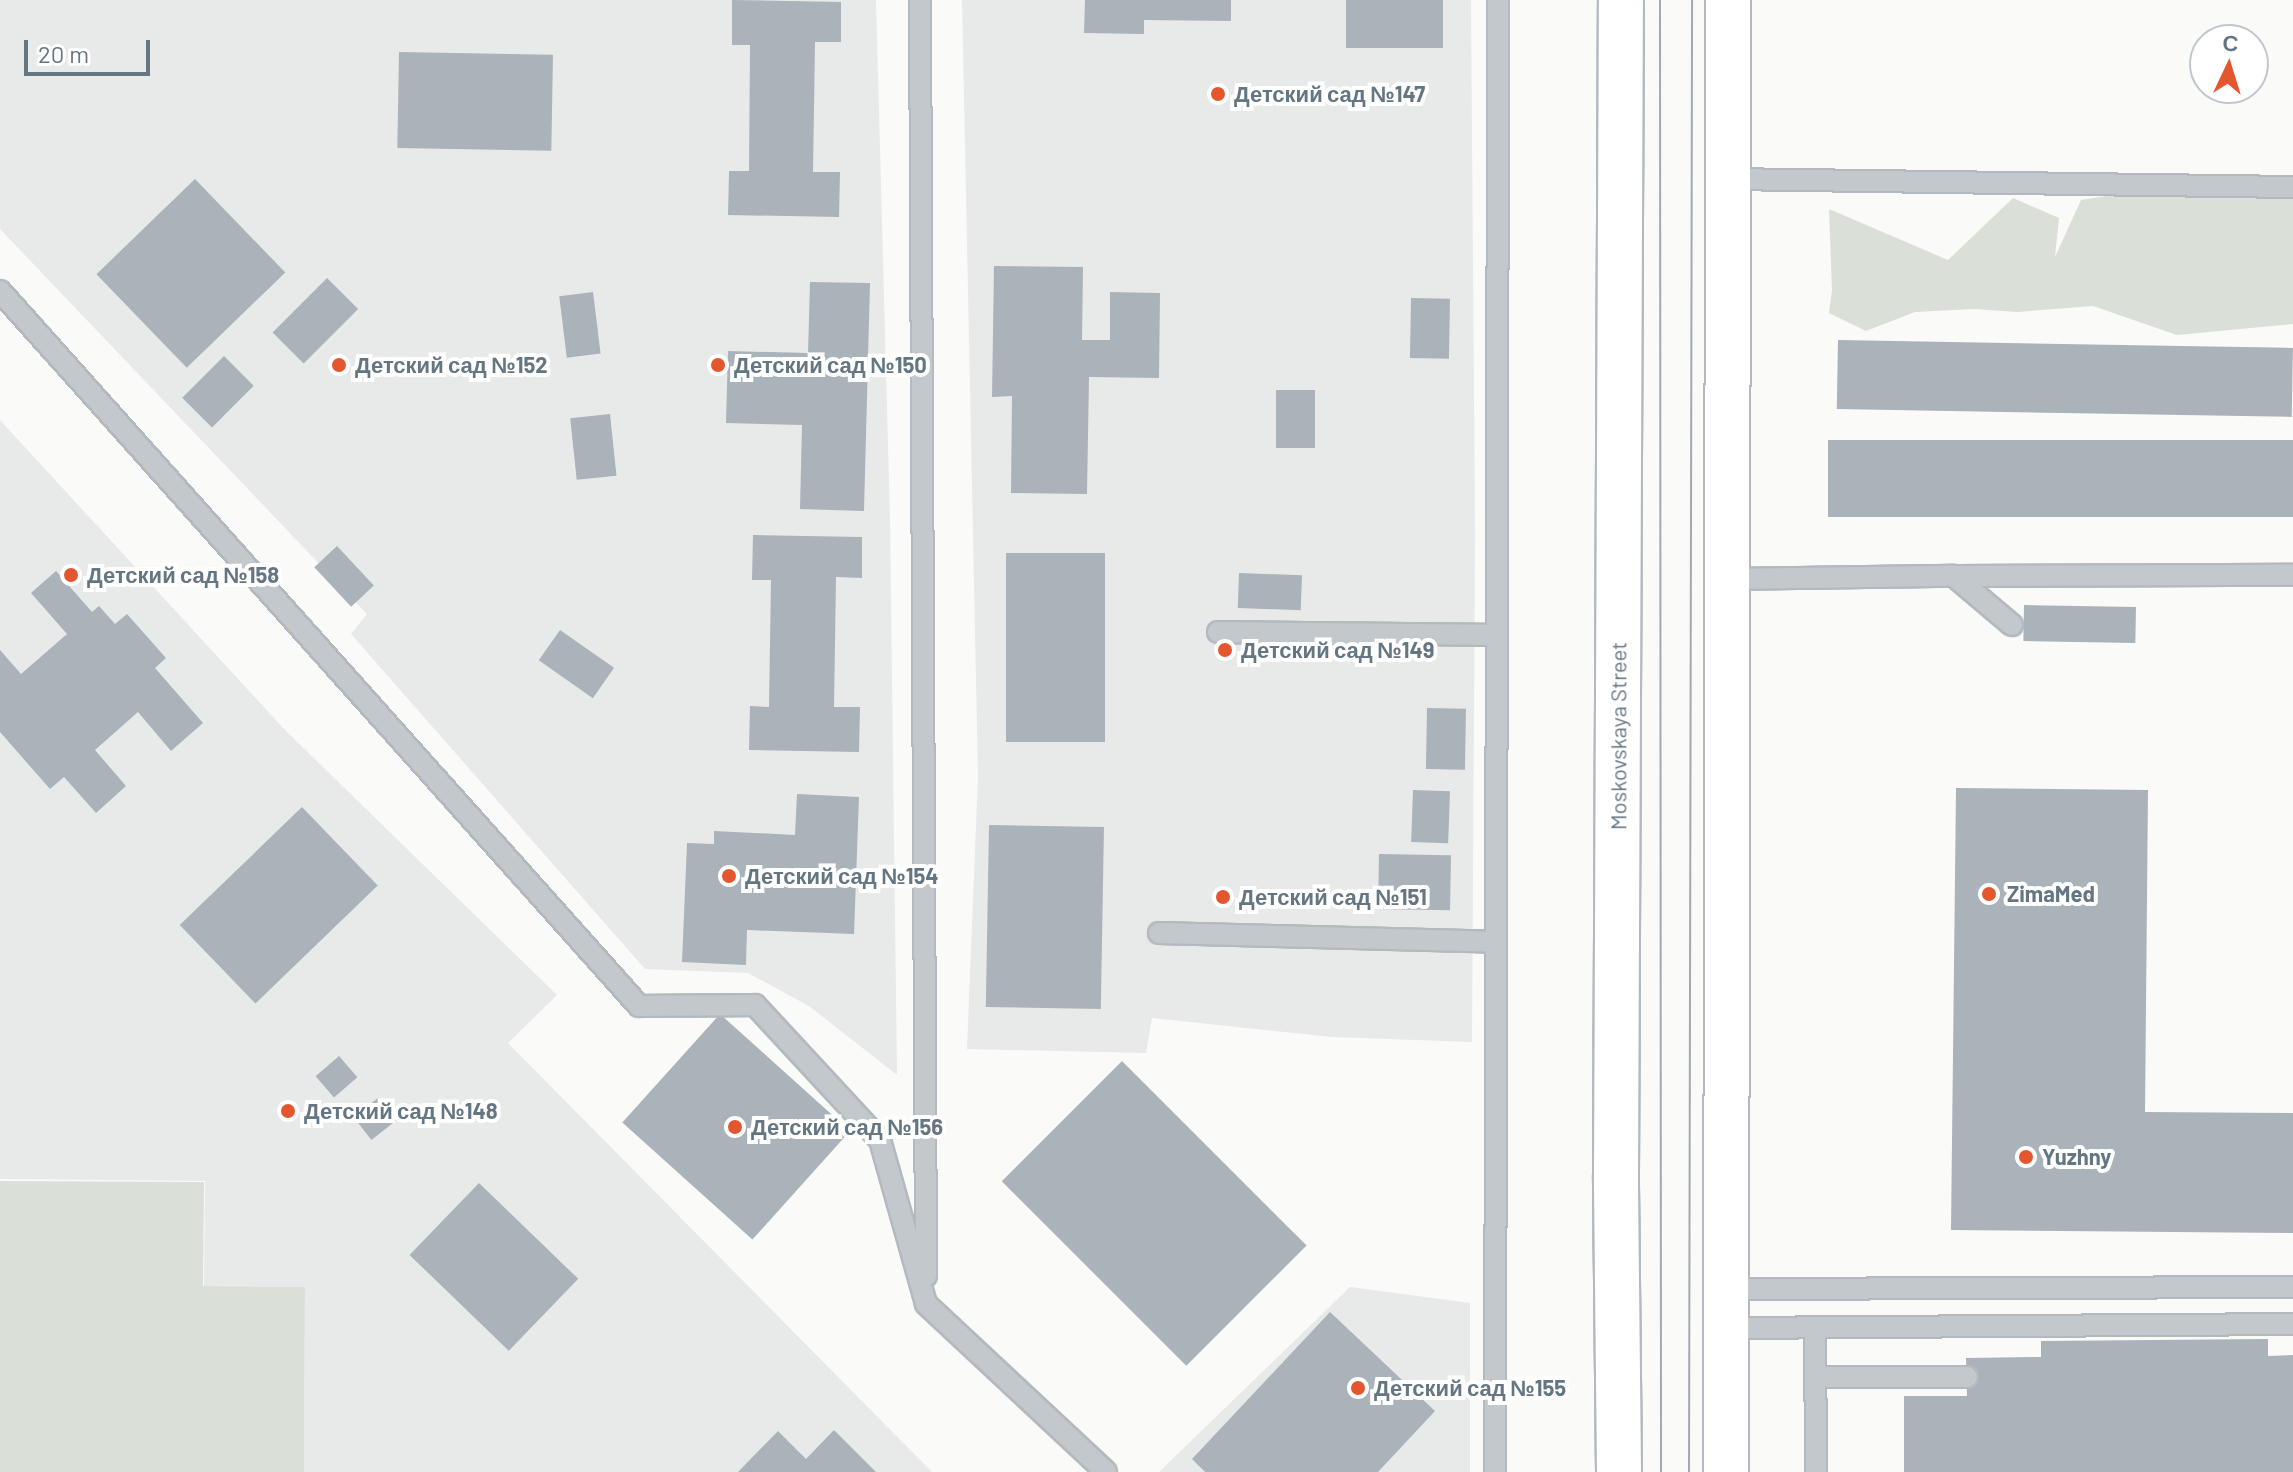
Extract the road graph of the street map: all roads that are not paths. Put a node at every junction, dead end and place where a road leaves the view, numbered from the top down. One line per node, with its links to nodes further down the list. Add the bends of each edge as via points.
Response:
1 (920, 0): 17 (lane)
2 (1498, 0): 13 (lane)
3 (1621, 0): 25 (street, Moskovskaya Street)
4 (1728, 0): 5 (street)
5 (1727, 179): 6 (lane); 10 (street)
6 (2293, 187)
7 (0, 291): 17 (lane, via 639,1006 755,1005 870,1129 880,1140)
8 (2293, 575): 9 (lane)
9 (1954, 576): 10 (lane); 11 (lane)
10 (1727, 579): 18 (street)
11 (2012, 625)
12 (1218, 632): 13 (lane)
13 (1497, 635): 15 (lane)
14 (1159, 933): 15 (lane)
15 (1496, 942): 24 (lane)
16 (2293, 1287): 18 (lane)
17 (926, 1304): 23 (lane)
18 (1726, 1308): 20 (lane); 26 (street)
19 (2293, 1324): 20 (lane)
20 (1815, 1327): 21 (lane)
21 (1815, 1377): 22 (lane); 27 (lane)
22 (1967, 1377)
23 (1106, 1472)
24 (1495, 1472)
25 (1619, 1472)
26 (1726, 1472)
27 (1816, 1472)

